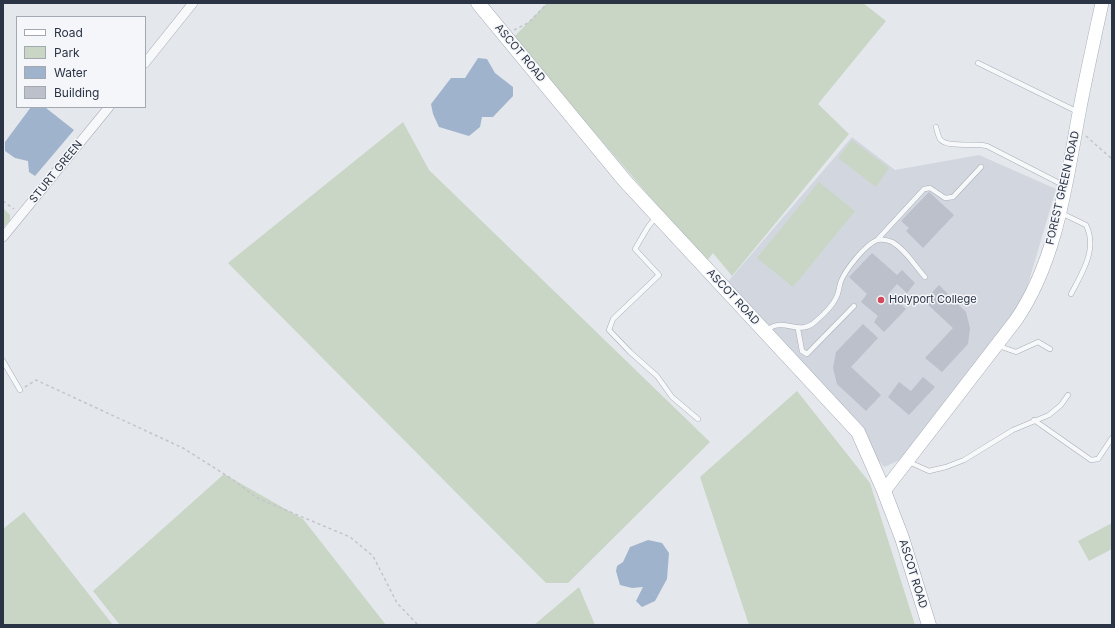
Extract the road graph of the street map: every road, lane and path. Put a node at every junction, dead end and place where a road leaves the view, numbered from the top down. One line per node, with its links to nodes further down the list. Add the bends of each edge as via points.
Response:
1 (193, 3): 6 (street)
2 (478, 3): 5 (main road, ASCOT ROAD)
3 (548, 3): 5 (path, via 528,23)
4 (1102, 3): 9 (main road, FOREST GREEN ROAD)
5 (505, 34): 18 (main road, ASCOT ROAD, via 625,181)
6 (146, 62)
7 (978, 64): 9 (lane)
8 (108, 108): 17 (street, STURT GREEN)
9 (1079, 113): 11 (main road, FOREST GREEN ROAD)
10 (936, 127): 14 (lane, via 940,140 945,143 978,143 987,146)
11 (1076, 128): 12 (path); 14 (main road, FOREST GREEN ROAD)
12 (1112, 159)
13 (981, 167): 20 (lane, via 953,197 946,198 930,188 924,189)
14 (1065, 186): 16 (main road, FOREST GREEN ROAD)
15 (3, 201): 17 (path)
16 (1060, 212): 22 (lane, via 1086,226 1092,242); 26 (main road, FOREST GREEN ROAD, via 1032,294)
17 (21, 215): 19 (street, STURT GREEN)
18 (658, 216): 25 (main road, ASCOT ROAD); 31 (lane, via 635,249 659,275 613,319 609,330 657,376 672,397)
19 (3, 237)
20 (877, 240): 21 (lane, via 885,240 900,248); 24 (lane, via 845,273 831,306 811,326)
21 (925, 277)
22 (1071, 294)
23 (854, 306): 24 (lane, via 807,354 802,351)
24 (798, 328): 25 (lane, via 780,324)
25 (765, 332): 35 (main road, ASCOT ROAD, via 858,432)
26 (998, 345): 27 (lane, via 1016,352 1038,342); 34 (main road, FOREST GREEN ROAD)
27 (1050, 349)
28 (3, 361): 29 (lane)
29 (20, 390): 36 (path, via 36,380 183,448 232,478 257,498 350,537 373,556 397,603)
30 (1068, 395): 32 (lane, via 1049,415)
31 (698, 419)
32 (1034, 420): 33 (lane, via 1091,460 1098,459); 34 (lane, via 964,460 946,467 929,471)
33 (1112, 438)
34 (907, 462): 35 (main road, FOREST GREEN ROAD)
35 (884, 491): 37 (main road, ASCOT ROAD, via 902,538)
36 (418, 625)
37 (929, 625)

